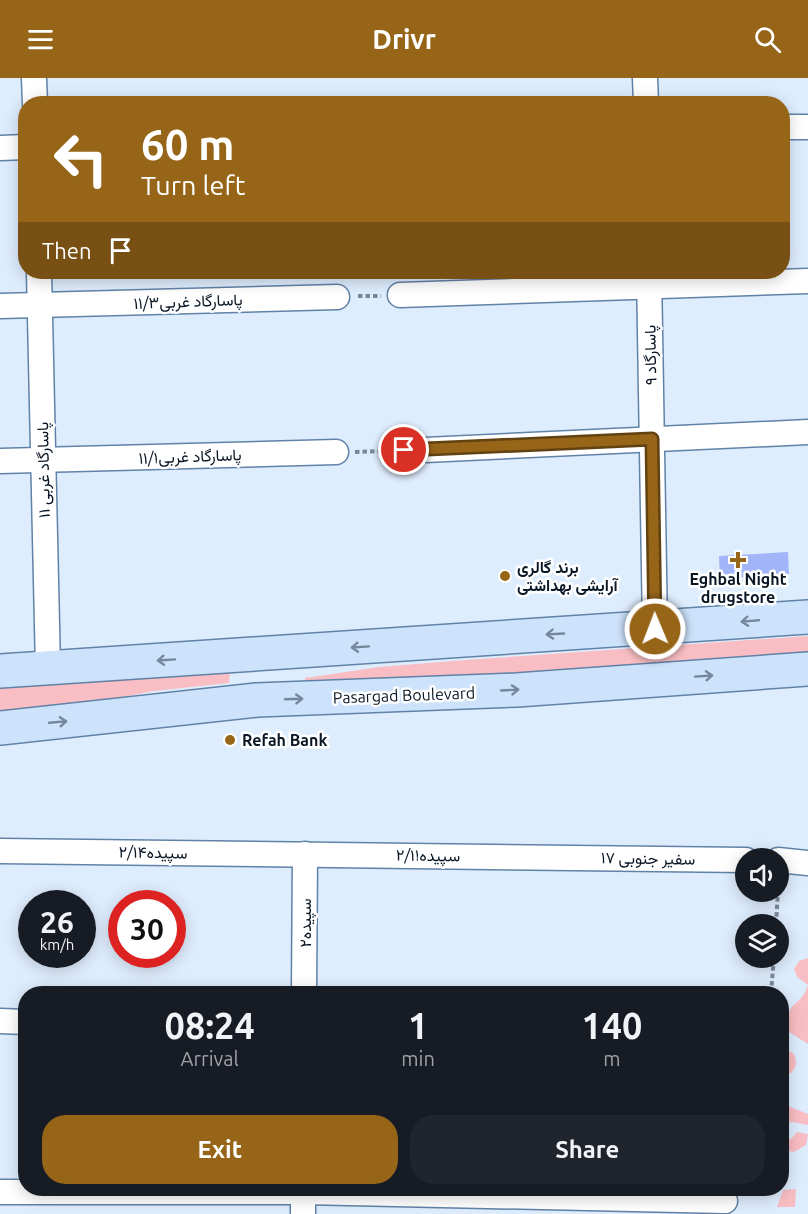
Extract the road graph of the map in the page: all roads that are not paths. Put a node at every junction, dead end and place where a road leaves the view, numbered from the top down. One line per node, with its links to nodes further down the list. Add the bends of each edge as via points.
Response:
1 (34, 78): 3 (street)
2 (645, 78): 4 (street)
3 (35, 96)
4 (646, 96)
5 (808, 127): 6 (street)
6 (790, 128)
7 (18, 147): 8 (street)
8 (0, 148)
9 (39, 279): 14 (street, پاسارگاد غربی ۱۱)
10 (649, 279): 11 (street); 12 (street); 17 (street, پاسارگاد ۹)
11 (808, 281)
12 (400, 295)
13 (337, 297): 14 (street, پاسارگاد غربی۱۱/۳)
14 (39, 305): 15 (street, پاسارگاد غربی۱۱/۳); 20 (street, پاسارگاد غربی ۱۱)
15 (0, 306)
16 (808, 432): 17 (street)
17 (652, 439): 18 (street); 23 (street, پاسارگاد ۹)
18 (404, 450)
19 (336, 452): 20 (street, پاسارگاد غربی۱۱/۱)
20 (43, 460): 21 (street, پاسارگاد غربی۱۱/۱); 25 (street, پاسارگاد غربی ۱۱)
21 (0, 461)
22 (808, 617): 23 (main road, one-way to 23)
23 (655, 629): 24 (main road, one-way to 24)
24 (250, 654): 25 (main road, one-way to 25); 28 (main road)
25 (48, 669): 26 (main road)
26 (0, 671)
27 (799, 673): 28 (main road, Pasargad Boulevard, one-way to 27)
28 (257, 700): 29 (main road, Pasargad Boulevard, one-way to 28)
29 (0, 728)
30 (0, 851): 31 (street, سپیده۲/۱۴)
31 (305, 854): 32 (street, سپیده۲/۱۱); 36 (street, سپیده۲)
32 (550, 857): 33 (street, سفیر جنوبی ۱۷)
33 (735, 860)
34 (789, 861): 35 (street)
35 (808, 863)
36 (304, 986)
37 (0, 1021): 38 (street)
38 (18, 1022)
39 (0, 1192): 40 (street)
40 (18, 1192)
41 (202, 1196): 42 (street)
42 (303, 1198): 43 (street)
43 (725, 1201)

